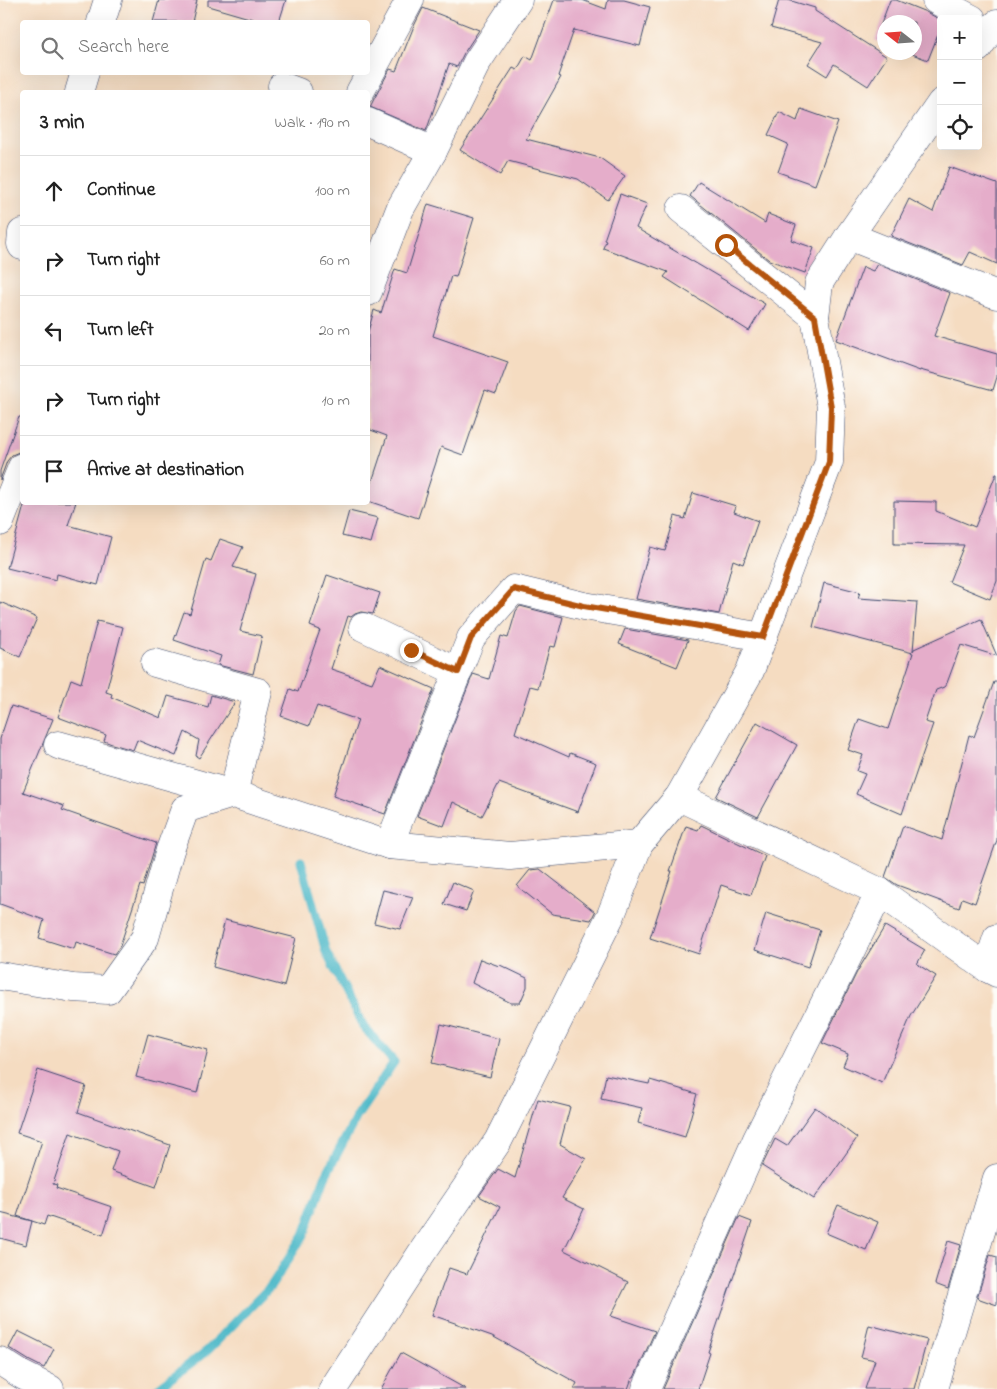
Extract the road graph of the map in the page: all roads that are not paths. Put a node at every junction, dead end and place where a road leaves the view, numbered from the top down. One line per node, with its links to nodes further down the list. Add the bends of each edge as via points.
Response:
1 (108, 0): 5 (street)
2 (410, 0): 7 (street)
3 (518, 0): 14 (street, via 477,62)
4 (936, 0): 6 (street)
5 (102, 20)
6 (983, 28)
7 (370, 74)
8 (84, 75): 10 (street)
9 (369, 75): 11 (street)
10 (79, 90)
11 (361, 90)
12 (940, 105): 16 (street)
13 (370, 123): 14 (street)
14 (432, 151): 17 (street, via 400,209)
15 (681, 209): 19 (street)
16 (849, 236): 18 (street); 19 (street, via 819,284)
17 (370, 279)
18 (997, 295)
19 (815, 317): 23 (street, via 831,407 829,462)
20 (20, 472): 21 (street)
21 (0, 522)
22 (363, 627): 25 (street)
23 (763, 637): 25 (street, via 584,606 514,589 471,638); 28 (street, via 750,671)
24 (155, 663): 27 (street, via 258,692)
25 (458, 672): 30 (street)
26 (58, 745): 27 (street)
27 (234, 794): 30 (street); 34 (street, via 185,809 145,938 108,990 73,988)
28 (678, 796): 29 (street); 31 (street)
29 (639, 844): 30 (street, via 510,856); 38 (street, via 611,915 498,1141)
30 (390, 845)
31 (880, 892): 33 (street); 39 (street, via 758,1139)
32 (997, 938): 33 (street)
33 (992, 970)
34 (0, 976)
35 (997, 1178): 40 (street)
36 (0, 1361): 37 (street)
37 (50, 1389)
38 (333, 1389)
39 (646, 1389)
40 (934, 1389)

